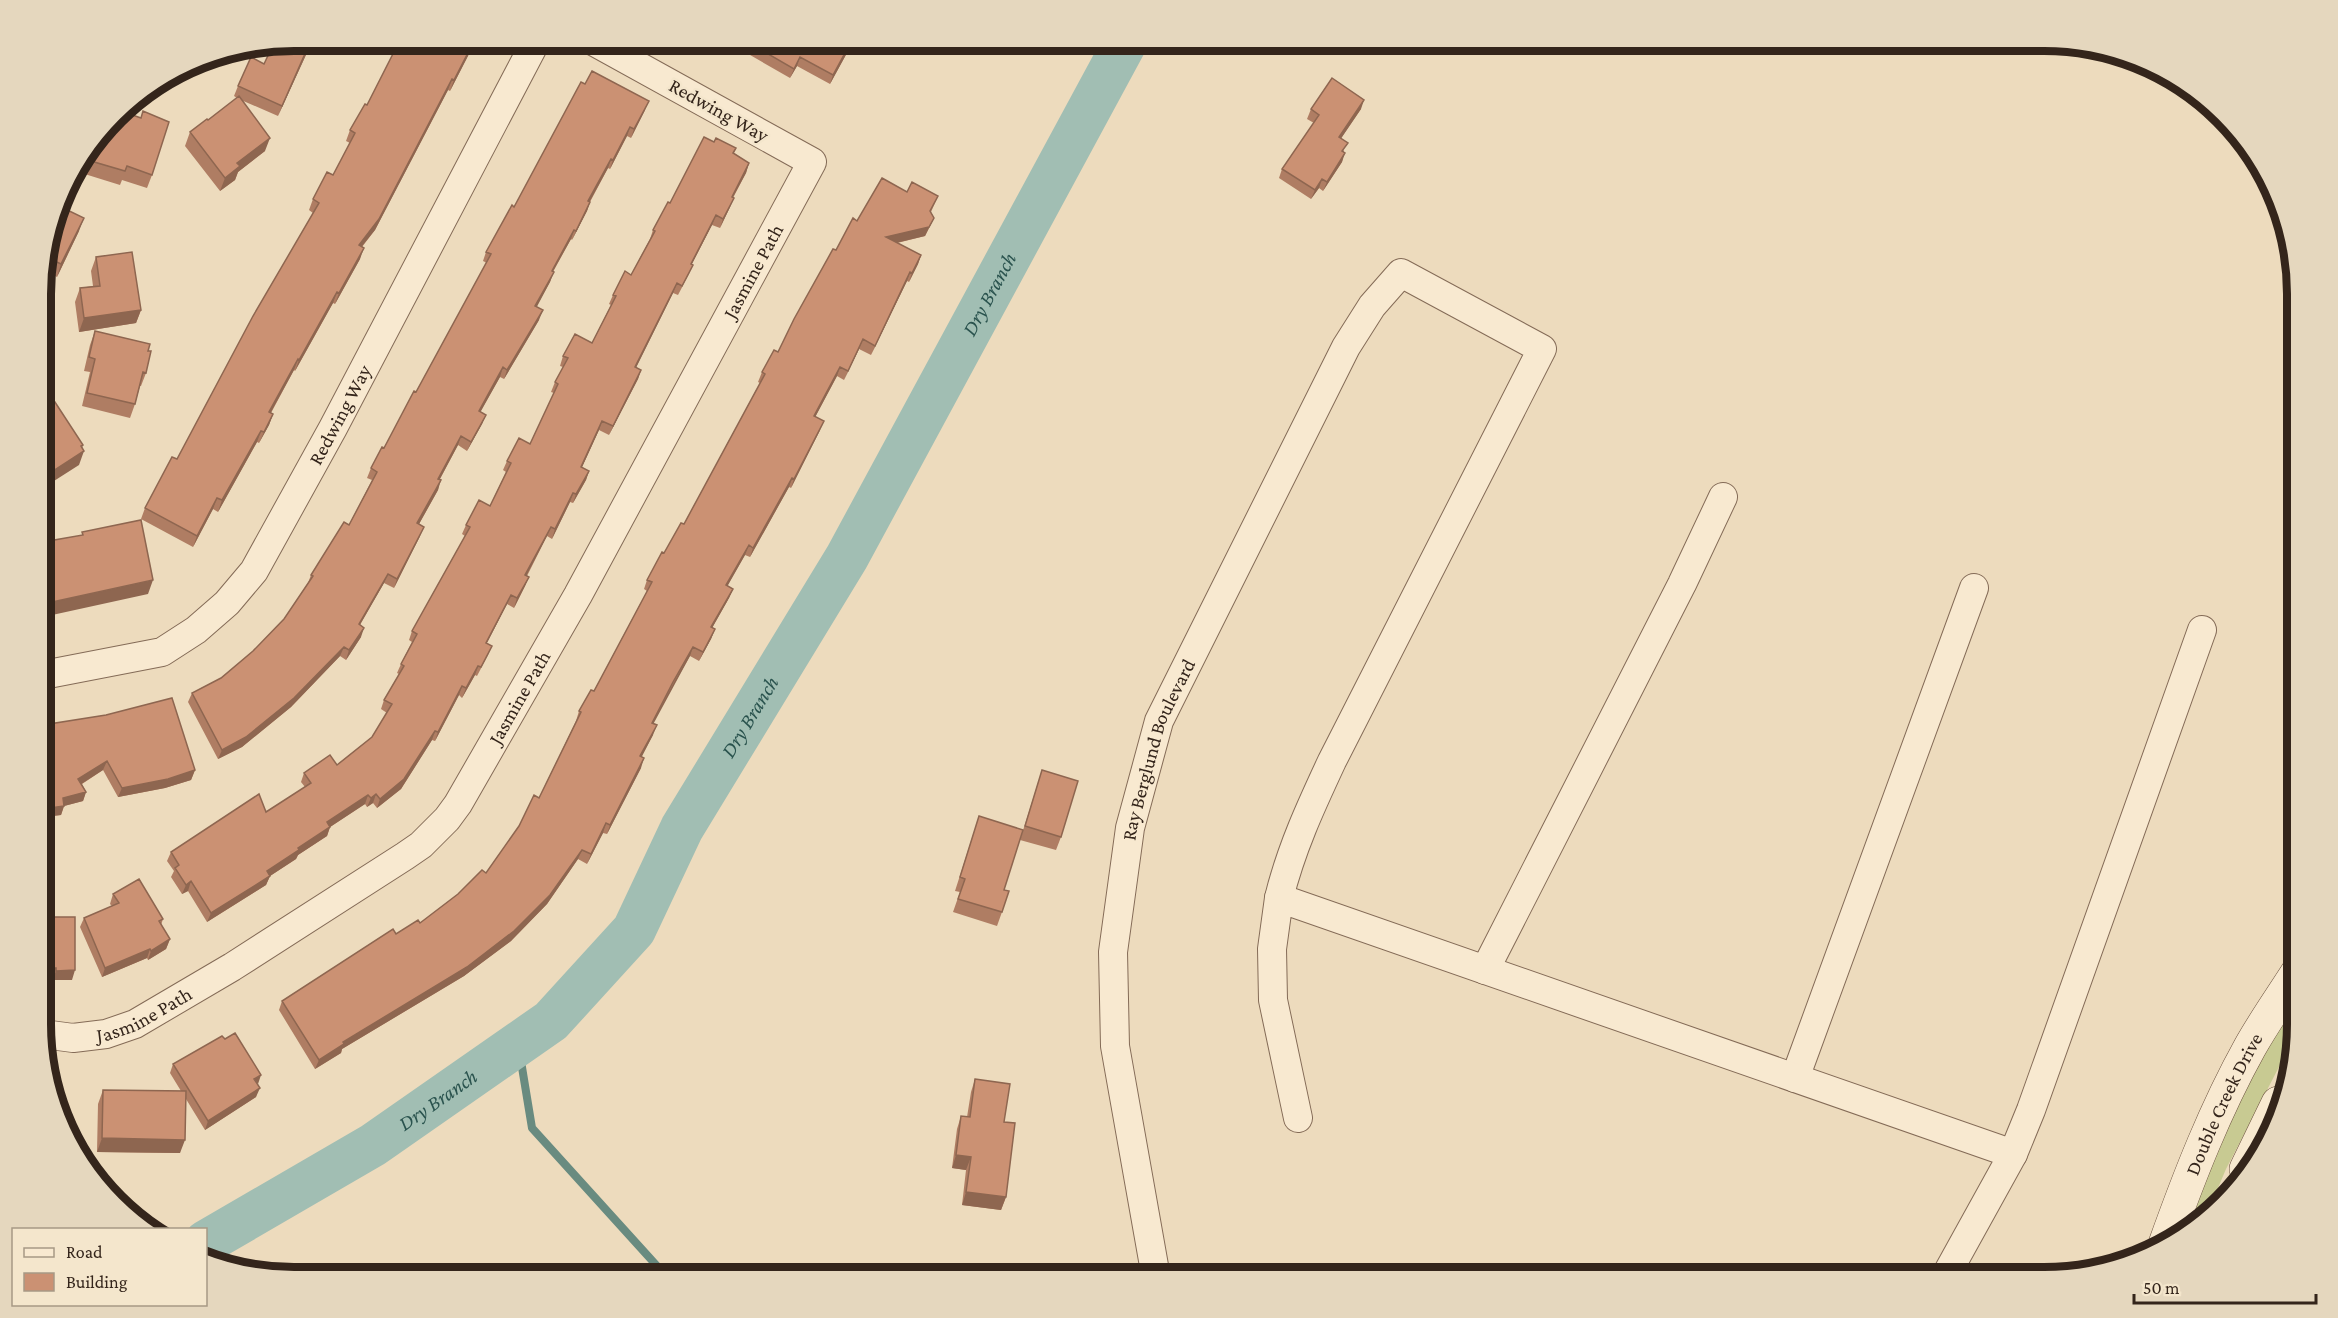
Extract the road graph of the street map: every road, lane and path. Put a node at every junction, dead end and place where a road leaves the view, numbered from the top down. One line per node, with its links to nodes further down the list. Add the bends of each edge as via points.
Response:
1 (530, 51): 7 (street, Redwing Way, via 254,571 227,603 162,652)
2 (613, 51): 3 (street, Redwing Way)
3 (812, 162): 11 (street, Jasmine Path, via 578,595 447,819 405,856 135,1024 106,1034 73,1038)
4 (1723, 497): 9 (street)
5 (1974, 588): 12 (street)
6 (2202, 630): 14 (street)
7 (51, 673)
8 (1280, 898): 9 (street); 13 (street, via 1272,949 1273,1000); 16 (street, Ray Berglund Boulevard, via 1287,864 1332,761 1542,349 1401,273 1372,306 1346,347 1159,721 1130,828 1113,952 1115,1046)
9 (1485, 970): 12 (street)
10 (2287, 989): 15 (street, Double Creek Drive, via 2251,1045 2219,1108)
11 (52, 1035)
12 (1796, 1078): 14 (street)
13 (1298, 1118)
14 (2013, 1154): 17 (street)
15 (2170, 1231)
16 (1154, 1267)
17 (1951, 1267)

